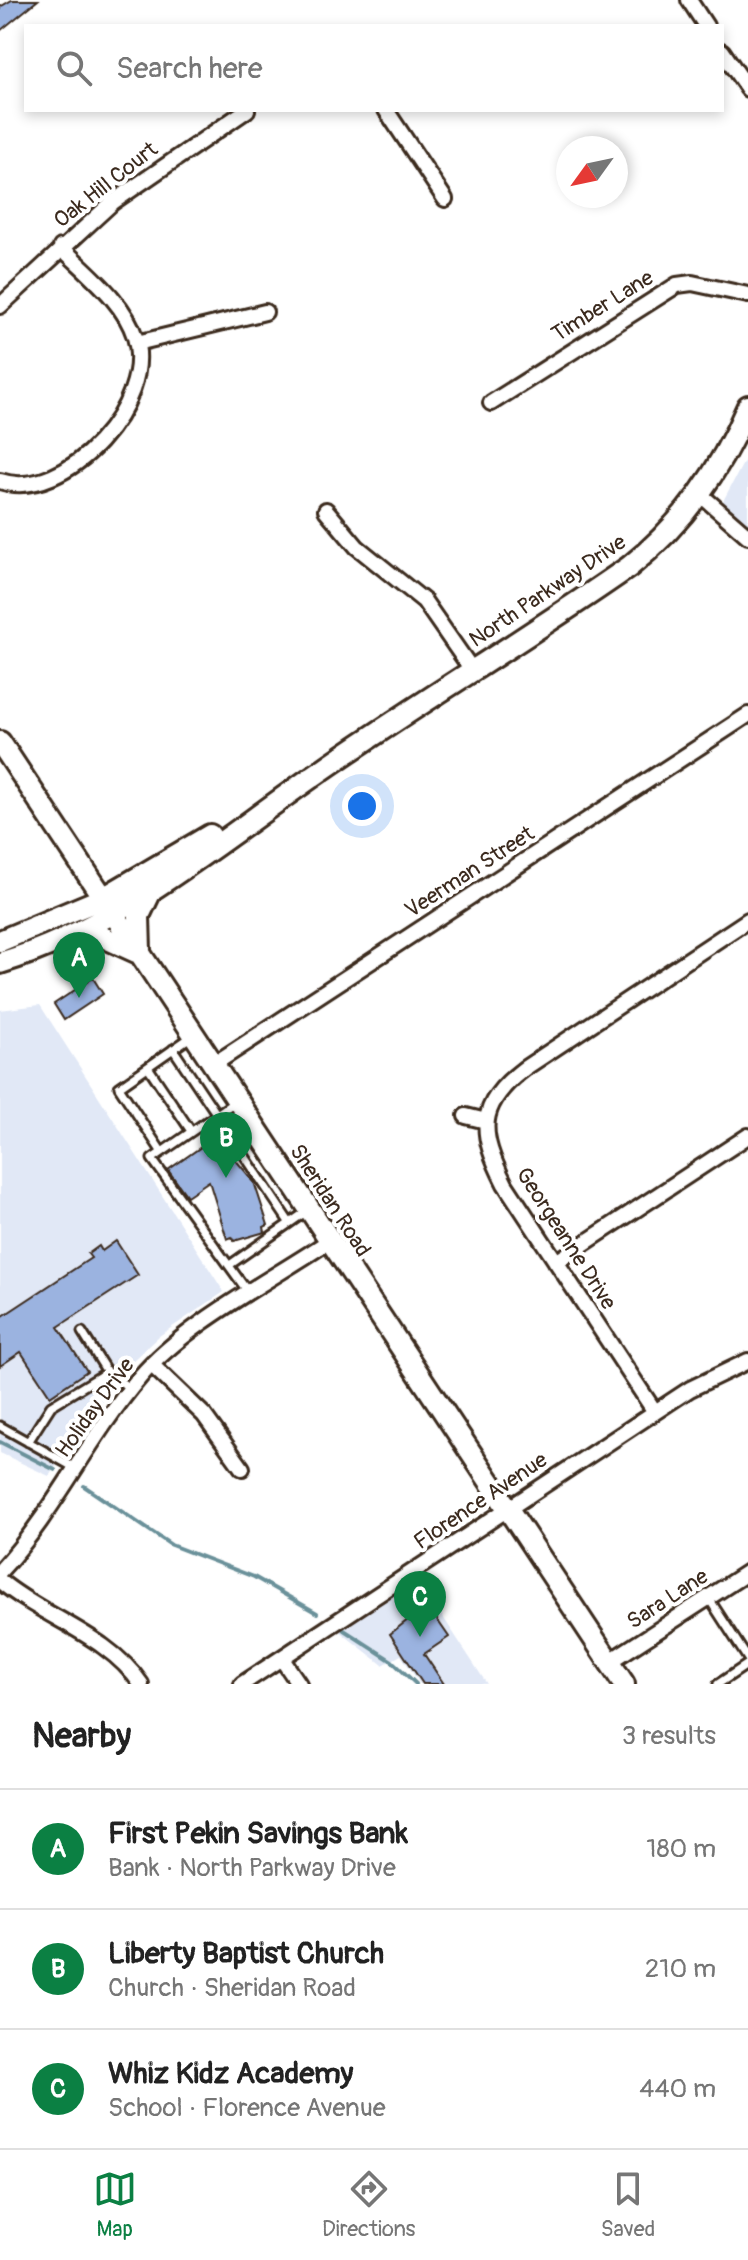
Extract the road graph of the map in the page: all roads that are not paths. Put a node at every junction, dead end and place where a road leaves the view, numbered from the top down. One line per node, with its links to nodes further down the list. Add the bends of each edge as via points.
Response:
1 (689, 0): 2 (street)
2 (705, 24)
3 (724, 54): 4 (street)
4 (748, 89)
5 (244, 112): 8 (street, Oak Hill Court, via 145,177)
6 (387, 112): 7 (street)
7 (445, 199)
8 (61, 247): 10 (street, Oak Hill Court); 12 (street, via 116,304)
9 (748, 295): 13 (street, Timber Lane, via 692,283 677,285)
10 (0, 306)
11 (265, 312): 12 (street)
12 (137, 343): 15 (street, via 139,369 130,399 112,426 46,481)
13 (491, 403)
14 (748, 406): 16 (main road, North Parkway Drive)
15 (0, 481)
16 (701, 495): 18 (street); 19 (main road, North Parkway Drive, via 668,534 629,567)
17 (326, 510): 19 (street, via 357,547 424,601)
18 (748, 536)
19 (472, 670): 23 (main road, North Parkway Drive)
20 (748, 715): 32 (street, Veerman Street)
21 (0, 742): 22 (main road, Sheridan Road)
22 (74, 854): 23 (main road, via 104,874); 24 (main road, Sheridan Road); 26 (main road, via 78,889)
23 (146, 883): 24 (main road, North Parkway Drive); 28 (main road, via 139,916)
24 (108, 906): 26 (main road, North Parkway Drive); 28 (main road, Sheridan Road)
25 (748, 920): 37 (street, via 525,1068 502,1087)
26 (64, 927): 27 (main road, North Parkway Drive); 28 (main road); 29 (main road, North Parkway Drive)
27 (0, 941)
28 (141, 955): 30 (main road, Sheridan Road)
29 (0, 963)
30 (194, 1034): 31 (lane); 32 (main road, Sheridan Road)
31 (173, 1049): 33 (lane); 35 (lane)
32 (214, 1064): 34 (main road, Sheridan Road)
33 (148, 1067): 38 (lane); 40 (lane, via 119,1087)
34 (237, 1100): 35 (lane); 41 (main road, Sheridan Road)
35 (218, 1113): 38 (lane); 42 (lane)
36 (466, 1116): 37 (street)
37 (486, 1121): 44 (street, Georgeanne Drive, via 494,1163)
38 (191, 1131): 40 (lane)
39 (748, 1136): 44 (street)
40 (161, 1151): 45 (lane, via 152,1159)
41 (309, 1209): 42 (lane); 43 (main road, Sheridan Road)
42 (289, 1222): 45 (lane)
43 (329, 1241): 46 (street, Holiday Drive); 57 (main road, Sheridan Road)
44 (556, 1262): 52 (street, Georgeanne Drive)
45 (231, 1264): 46 (lane)
46 (250, 1294): 49 (street, Holiday Drive)
47 (82, 1332): 50 (lane)
48 (748, 1361): 52 (street, Florence Avenue)
49 (152, 1365): 51 (street, Holiday Drive); 55 (street, via 204,1415)
50 (107, 1372): 51 (lane); 54 (lane, via 51,1406)
51 (131, 1389): 56 (street, Holiday Drive)
52 (655, 1412): 57 (street, Florence Avenue)
53 (0, 1426): 54 (lane)
54 (28, 1442): 56 (lane)
55 (242, 1468)
56 (77, 1469): 58 (street, Holiday Drive)
57 (506, 1510): 62 (street, Florence Avenue); 64 (main road, Sheridan Road)
58 (0, 1571)
59 (748, 1572): 61 (street, Sara Lane)
60 (0, 1581): 65 (street, via 27,1604 113,1652)
61 (708, 1597): 63 (lane); 64 (street, Sara Lane)
62 (282, 1659): 66 (street, Florence Avenue); 67 (street)
63 (748, 1661): 69 (lane)
64 (609, 1662): 68 (main road, Sheridan Road)
65 (141, 1684)
66 (242, 1684)
67 (299, 1684)
68 (624, 1684)
69 (718, 1684)

